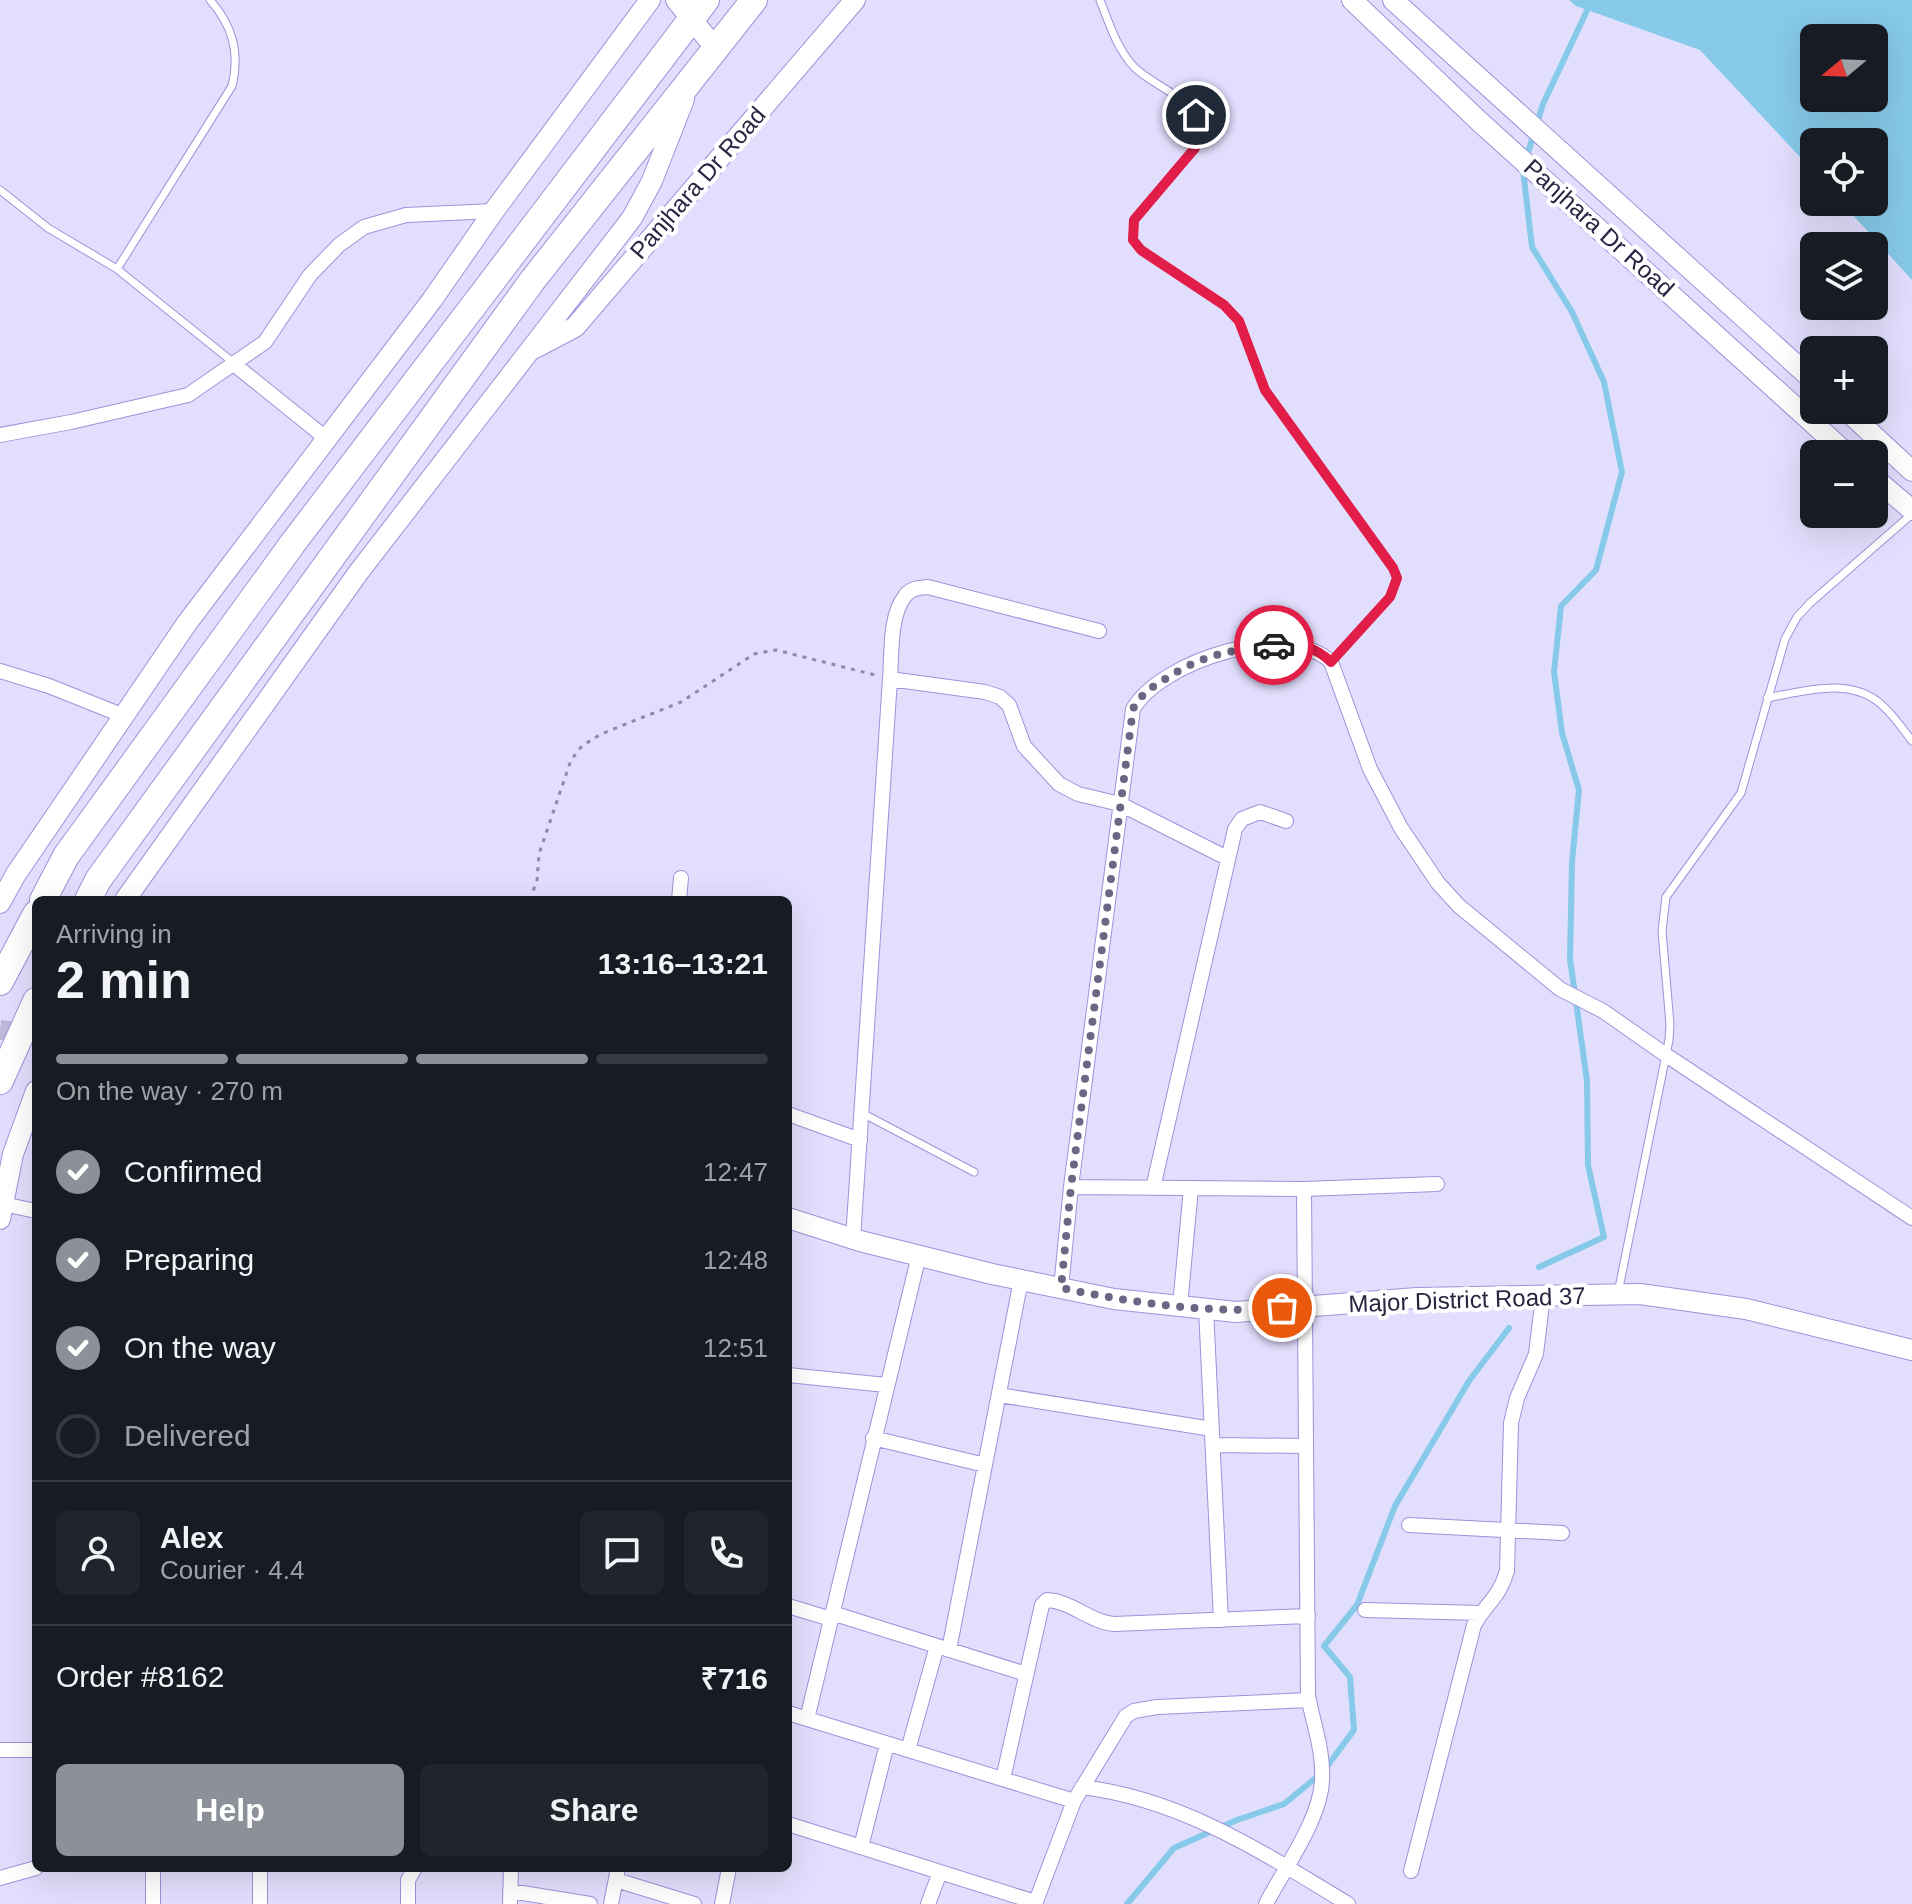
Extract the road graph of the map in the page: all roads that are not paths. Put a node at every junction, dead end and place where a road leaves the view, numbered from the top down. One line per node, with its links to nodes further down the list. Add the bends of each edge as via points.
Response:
1 (210, 0): 13 (lane, via 233,35 237,66 232,86)
2 (650, 0): 12 (street)
3 (754, 0): 9 (highway)
4 (855, 0): 14 (street, Panjhara Dr Road, via 575,327)
5 (1100, 0): 25 (lane, via 1128,59 1185,102 1200,127 1195,148 1134,220 1133,240 1239,321 1265,390 1397,578 1390,597)
6 (1352, 0): 20 (street, Panjhara Dr Road)
7 (1393, 0): 16 (street, Panjhara Dr Road)
8 (691, 6): 9 (street); 35 (highway, via 293,543 66,856)
9 (716, 49): 10 (highway)
10 (690, 84): 14 (street, via 632,218); 36 (highway, via 532,281)
11 (0, 190): 13 (lane, via 48,228)
12 (494, 211): 15 (street, via 406,215 364,227 310,275 265,342); 19 (street)
13 (117, 269): 15 (lane)
14 (529, 352): 37 (street, via 358,573)
15 (235, 365): 18 (street, via 188,395); 19 (street)
16 (1800, 368)
17 (1861, 424): 21 (street)
18 (0, 435)
19 (327, 439): 29 (street, via 187,623)
20 (1832, 440)
21 (1912, 471)
22 (1888, 491): 23 (street)
23 (1912, 512): 28 (lane, via 1797,617)
24 (1099, 631): 27 (street, via 915,588 905,596 895,620)
25 (1331, 662): 31 (street, via 1319,651 1289,643 1234,650 1185,666 1141,694 1133,709); 43 (street, via 1370,769 1438,883 1548,982 1603,1011)
26 (0, 671): 29 (street)
27 (890, 679): 31 (street, via 1000,697 1009,705 1024,746 1059,784); 46 (street)
28 (1767, 698): 30 (lane, via 1813,690 1862,691 1882,705); 43 (lane, via 1741,793 1666,897)
29 (124, 716): 39 (street)
30 (1912, 741)
31 (1120, 804): 33 (street); 51 (street)
32 (1286, 821): 33 (street, via 1260,812 1242,819)
33 (1227, 858): 52 (street)
34 (681, 878): 38 (street)
35 (45, 896)
36 (90, 896)
37 (128, 896)
38 (679, 896)
39 (0, 903)
40 (32, 922): 41 (highway)
41 (0, 982)
42 (32, 1010): 44 (highway)
43 (1666, 1055): 57 (street); 63 (lane)
44 (0, 1081)
45 (32, 1102): 55 (street, via 13,1154)
46 (861, 1113): 48 (street); 49 (lane)
47 (792, 1115): 48 (street)
48 (860, 1140): 59 (street)
49 (974, 1172)
50 (1437, 1184): 54 (street)
51 (1071, 1187): 52 (street); 62 (street)
52 (1153, 1188): 53 (street)
53 (1191, 1188): 54 (street); 65 (street)
54 (1304, 1189): 66 (street)
55 (2, 1211): 56 (street)
56 (32, 1211)
57 (1912, 1218)
58 (792, 1219): 59 (street, Major District Road 37)
59 (853, 1239): 60 (street, Major District Road 37)
60 (919, 1255): 61 (street, Major District Road 37); 70 (street)
61 (1021, 1280): 62 (street, Major District Road 37); 71 (street)
62 (1061, 1288): 65 (street, Major District Road 37)
63 (1618, 1295): 64 (street, Major District Road 37); 68 (street, Major District Road 37, via 1746,1309)
64 (1543, 1296): 66 (street, Major District Road 37); 77 (street, via 1536,1354 1511,1423)
65 (1180, 1306): 67 (street, Major District Road 37)
66 (1305, 1307): 67 (street, Major District Road 37); 74 (street)
67 (1206, 1309): 72 (street)
68 (1912, 1350)
69 (792, 1375): 70 (street)
70 (886, 1385): 73 (street)
71 (999, 1395): 72 (street); 75 (street)
72 (1213, 1437): 74 (street); 84 (street)
73 (873, 1438): 75 (street); 82 (street)
74 (1306, 1446): 83 (street)
75 (985, 1465): 85 (street)
76 (1409, 1525): 77 (street)
77 (1508, 1531): 78 (street); 81 (street, via 1507,1571 1499,1594)
78 (1562, 1533)
79 (792, 1607): 82 (street)
80 (1365, 1610): 81 (street)
81 (1481, 1613): 101 (street)
82 (832, 1616): 85 (street); 89 (street)
83 (1308, 1616): 84 (street); 87 (street)
84 (1221, 1620): 86 (street, via 1107,1623 1047,1600)
85 (943, 1648): 86 (street); 93 (street)
86 (1026, 1674): 94 (street)
87 (1309, 1700): 95 (street, via 1134,1711); 99 (street, via 1322,1780 1309,1824)
88 (792, 1714): 89 (street)
89 (807, 1719): 90 (street)
90 (887, 1744): 93 (street); 98 (street)
91 (0, 1750): 92 (street)
92 (32, 1750)
93 (908, 1750): 94 (street)
94 (1003, 1779): 96 (street)
95 (1082, 1787): 96 (street); 99 (street, via 1179,1810)
96 (1074, 1801): 111 (street)
97 (792, 1825): 98 (street)
98 (861, 1847): 107 (street)
99 (1286, 1867): 120 (street); 121 (street)
100 (32, 1869): 109 (street)
101 (1411, 1871)
102 (153, 1872): 112 (street)
103 (260, 1872): 113 (street)
104 (413, 1872): 114 (street)
105 (511, 1872): 110 (street)
106 (728, 1872): 118 (street)
107 (940, 1872): 111 (street); 119 (street)
108 (617, 1874): 116 (street); 117 (street)
109 (0, 1878)
110 (510, 1898): 115 (street)
111 (1035, 1903)
112 (153, 1904)
113 (260, 1904)
114 (408, 1904)
115 (590, 1904)
116 (611, 1904)
117 (694, 1904)
118 (722, 1904)
119 (928, 1904)
120 (1266, 1904)
121 (1348, 1904)

